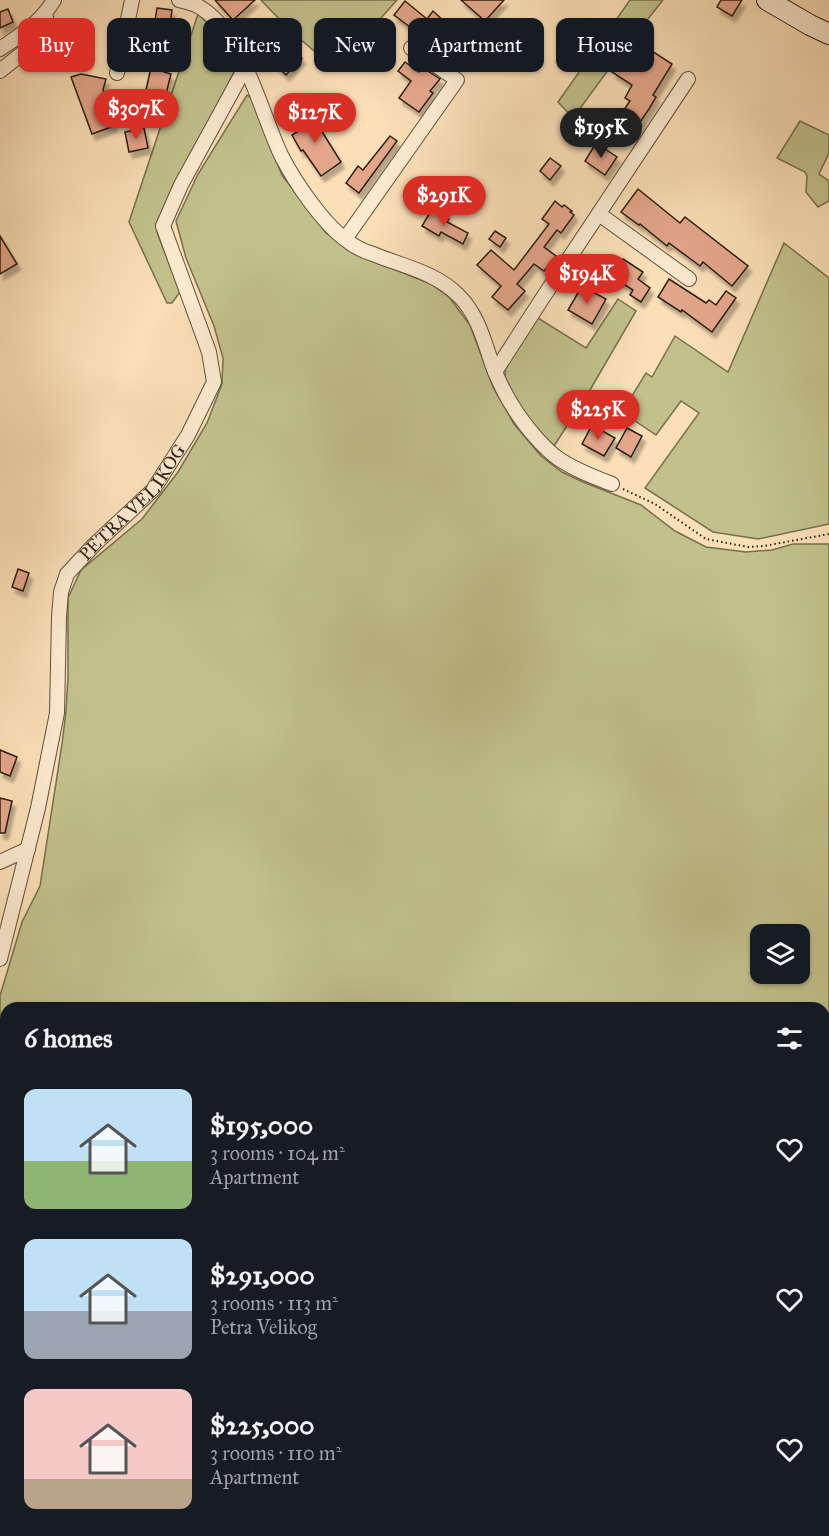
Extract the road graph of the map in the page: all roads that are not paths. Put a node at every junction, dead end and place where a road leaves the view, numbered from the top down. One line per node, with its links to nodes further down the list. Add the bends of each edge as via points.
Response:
1 (54, 0): 6 (street)
2 (132, 0): 14 (street)
3 (179, 0): 5 (street)
4 (767, 0): 8 (street)
5 (206, 5): 7 (street)
6 (45, 14): 9 (street); 10 (street, via 46,31 41,39)
7 (215, 18)
8 (829, 34)
9 (0, 50)
10 (0, 71)
11 (243, 72): 21 (street, PETRA VELIKOG, via 163,226 209,352 214,382 188,435 153,490 67,574 59,617 57,714)
12 (247, 72): 17 (street, via 286,166 327,223)
13 (446, 72): 17 (street, via 457,80)
14 (117, 73)
15 (688, 79): 16 (street)
16 (599, 214): 18 (street); 19 (street)
17 (345, 239): 19 (street, via 373,255 418,270 449,286 471,312)
18 (689, 279)
19 (495, 372): 20 (street, via 520,418 544,446 572,467)
20 (612, 483)
21 (28, 849): 22 (street); 23 (street, PETRA VELIKOG)
22 (0, 862)
23 (0, 959)

